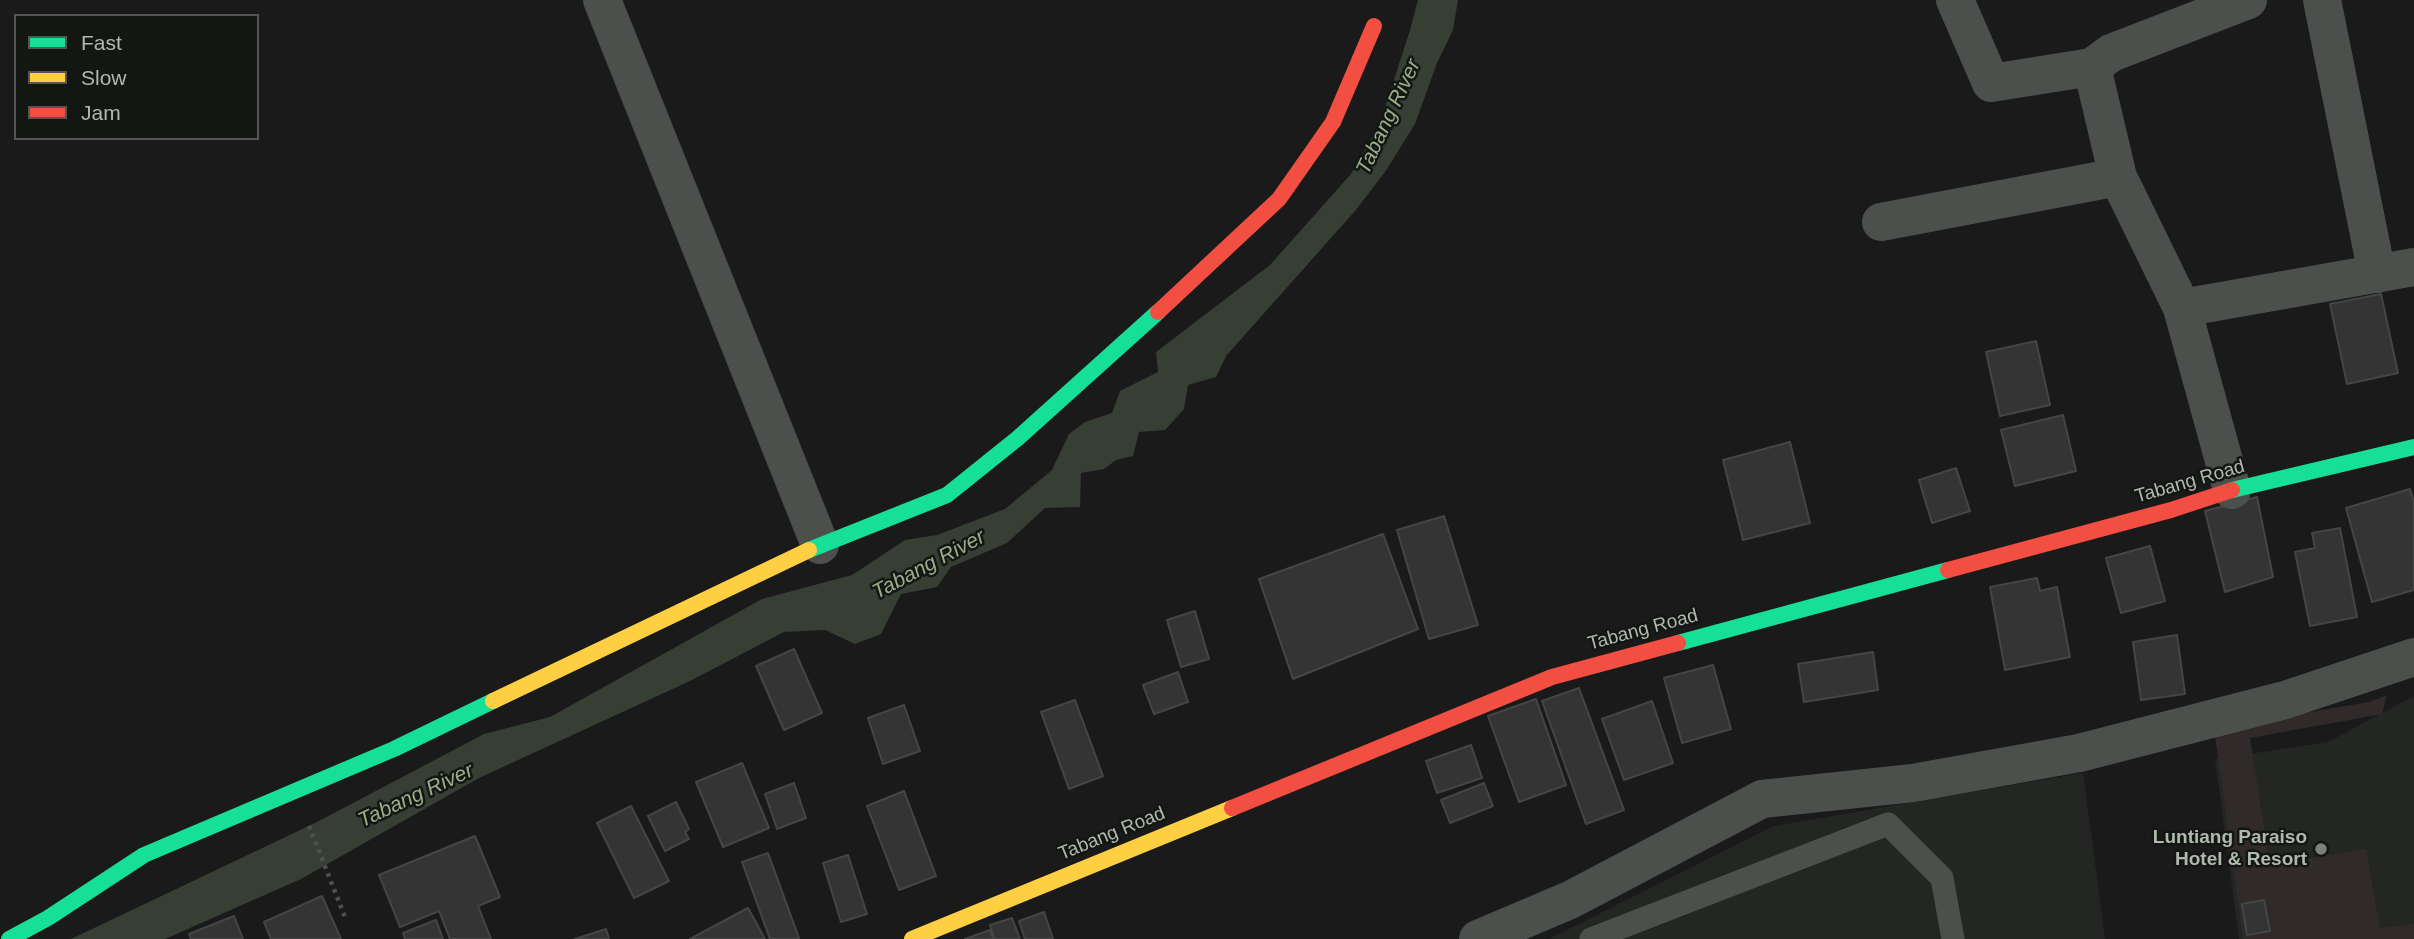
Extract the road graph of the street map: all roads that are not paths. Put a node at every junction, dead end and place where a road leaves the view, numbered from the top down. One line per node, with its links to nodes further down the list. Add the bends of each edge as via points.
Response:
1 (602, 0): 14 (street)
2 (1955, 0): 6 (street, via 1991,83)
3 (2248, 0): 6 (street, via 2111,53)
4 (2322, 0): 10 (street)
5 (1374, 26): 14 (street, via 1333,122 1279,199 1194,280 1018,438 947,495)
6 (2092, 67): 7 (street)
7 (2118, 177): 8 (street); 11 (street)
8 (1881, 222)
9 (2414, 267): 10 (street)
10 (2377, 274): 11 (street)
11 (2182, 308): 13 (street)
12 (2414, 447): 13 (street, Tabang Road)
13 (2232, 490): 17 (street, Tabang Road, via 1552,677)
14 (820, 545): 16 (street, via 394,749 144,855)
15 (2414, 657): 18 (street, via 2285,699 2079,753 1913,783 1762,799 1570,901)
16 (9, 939)
17 (912, 939)
18 (1478, 939)
19 (1591, 939): 20 (lane, via 1888,824 1942,878)
20 (1953, 939)

